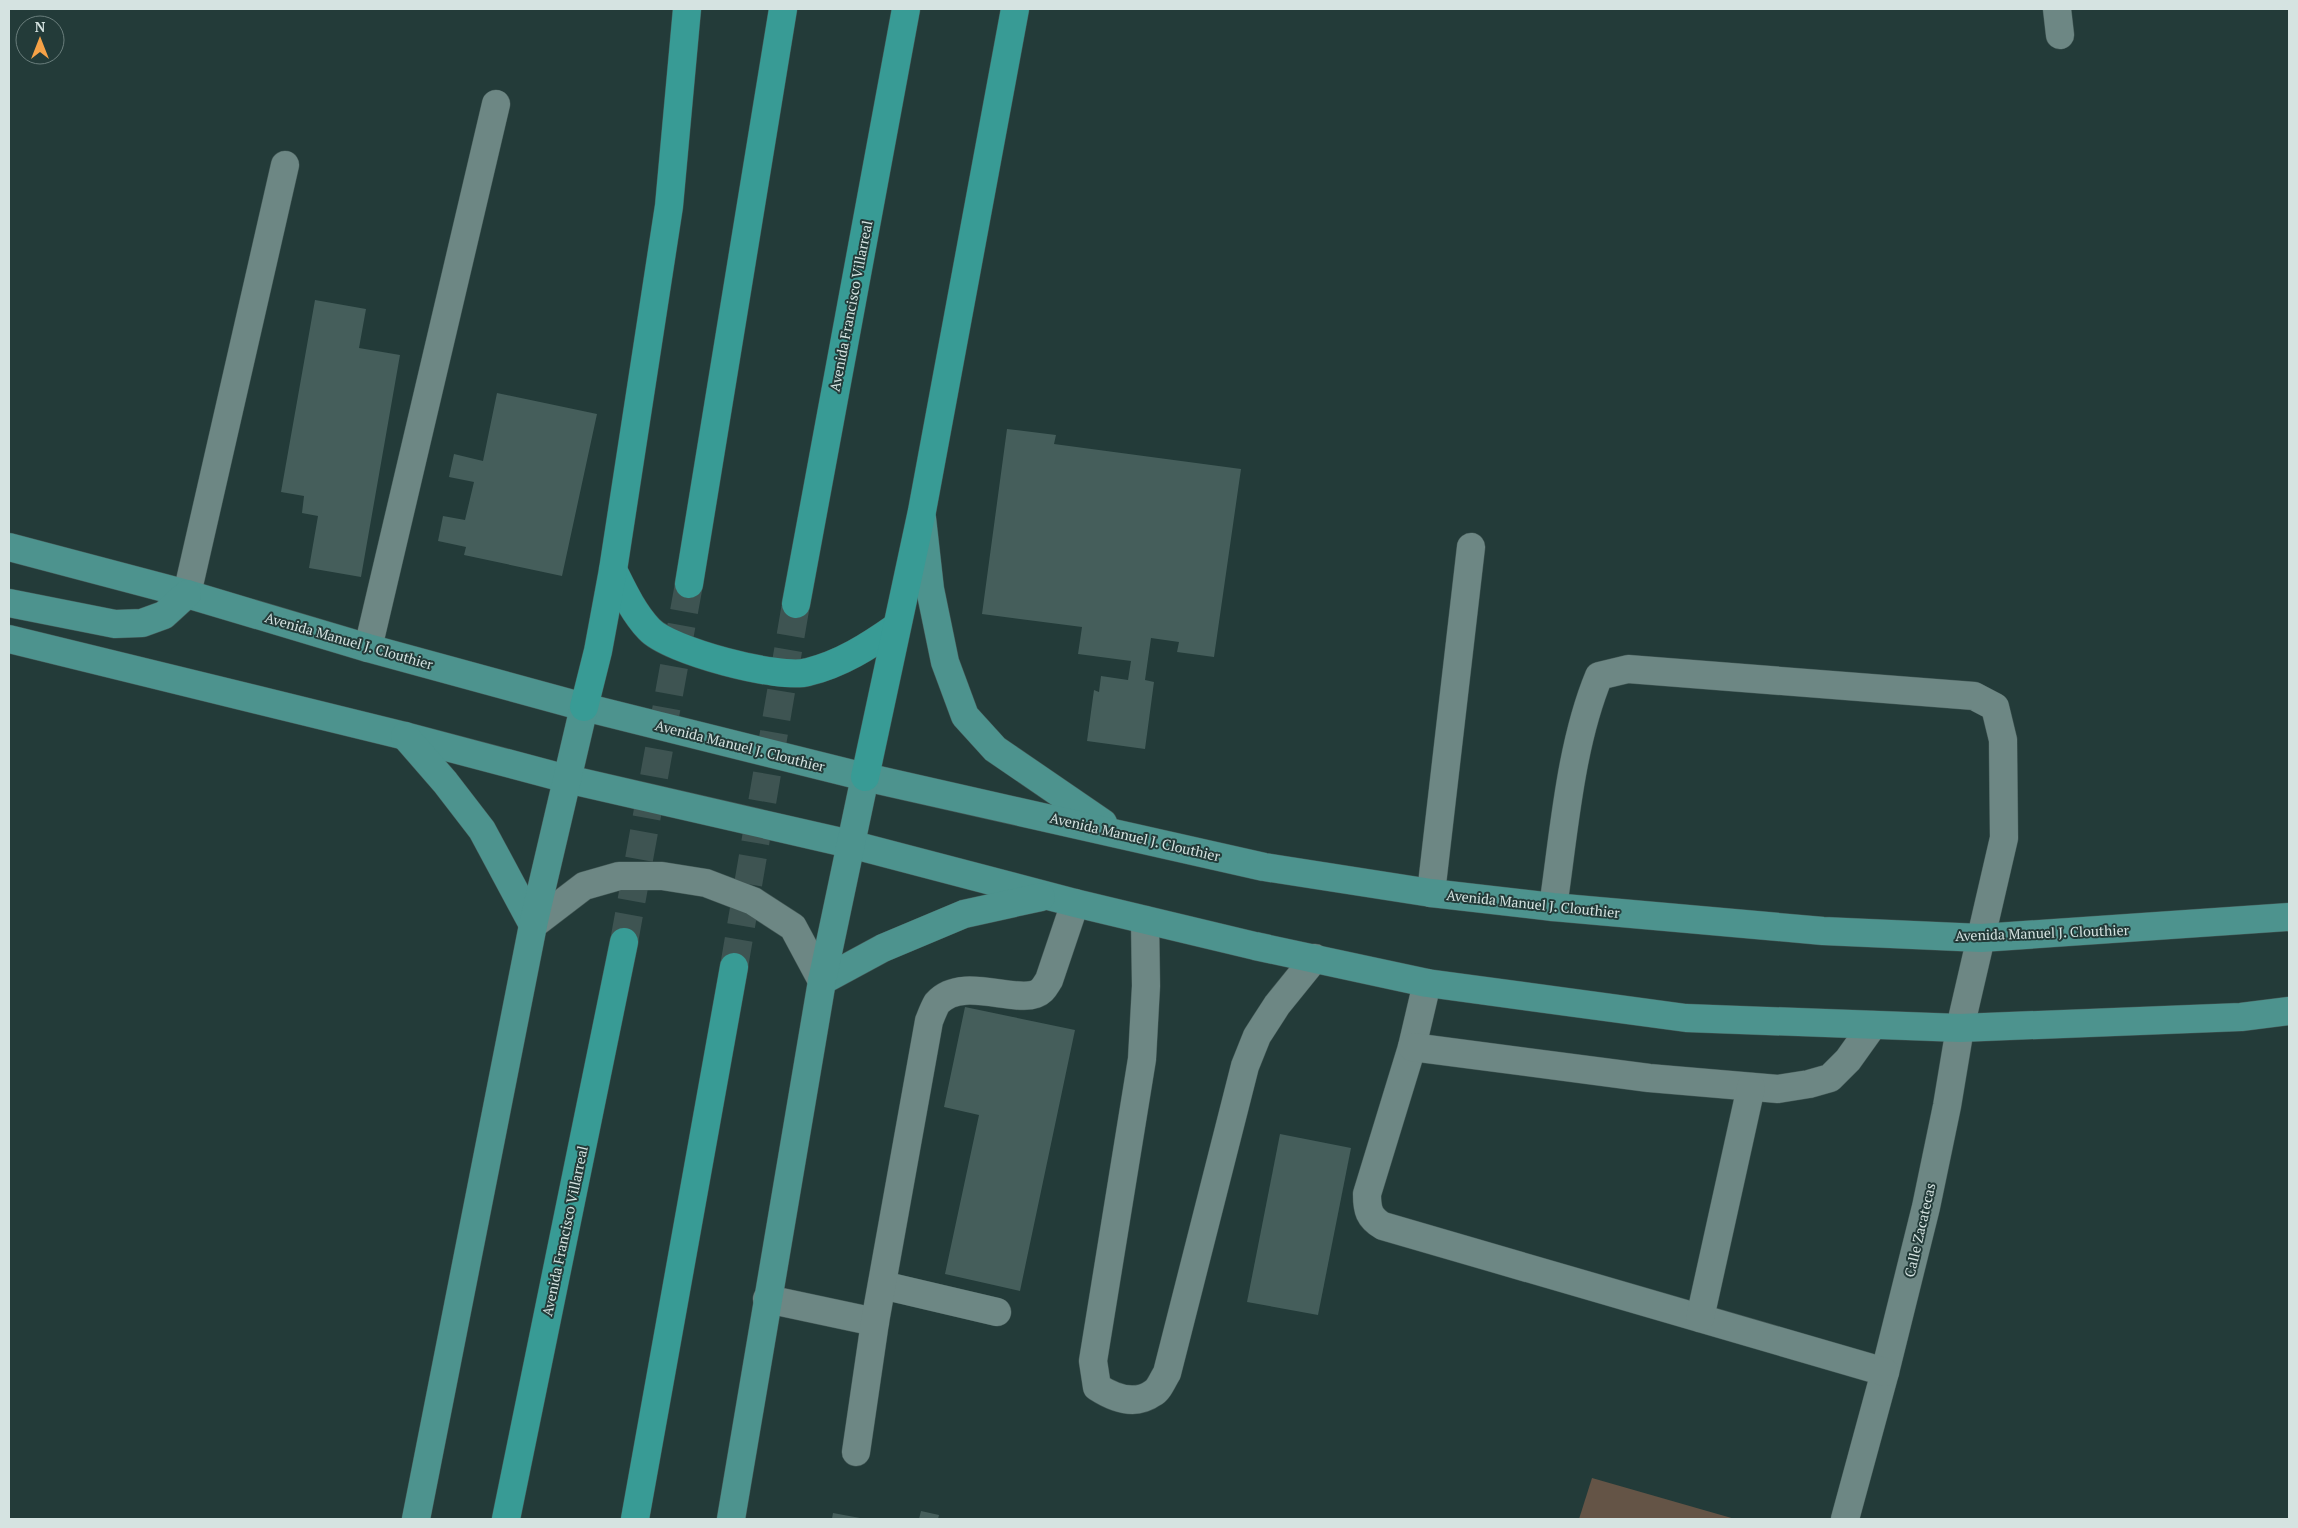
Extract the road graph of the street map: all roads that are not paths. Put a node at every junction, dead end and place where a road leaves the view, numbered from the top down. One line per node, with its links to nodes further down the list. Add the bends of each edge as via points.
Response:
1 (687, 9): 10 (highway, via 669,206)
2 (783, 9): 11 (highway)
3 (906, 9): 14 (highway, Avenida Francisco Villarreal)
4 (1015, 9): 7 (highway)
5 (496, 104): 17 (street)
6 (285, 165): 12 (street)
7 (922, 511): 15 (highway); 22 (main road, via 930,589 945,662 965,716 995,748)
8 (9, 547): 12 (main road, Avenida Manuel J. Clouthier)
9 (1471, 547): 24 (street)
10 (613, 570): 15 (highway, via 630,603 650,630 672,644 711,658 765,670 806,673 867,648); 18 (highway)
11 (689, 584)
12 (187, 594): 13 (main road, via 164,615 142,623 115,624); 17 (main road, Avenida Manuel J. Clouthier)
13 (9, 603)
14 (796, 604)
15 (896, 627): 20 (highway)
16 (9, 639): 19 (main road)
17 (368, 648): 18 (main road, Avenida Manuel J. Clouthier)
18 (584, 707): 20 (main road, Avenida Manuel J. Clouthier); 21 (main road)
19 (405, 736): 21 (main road); 30 (main road, via 482,830)
20 (865, 777): 22 (main road, Avenida Manuel J. Clouthier); 23 (main road)
21 (567, 779): 23 (main road); 30 (main road)
22 (1117, 832): 24 (main road, Avenida Manuel J. Clouthier, via 1264,867)
23 (850, 844): 25 (main road); 35 (main road)
24 (1431, 893): 27 (main road, Avenida Manuel J. Clouthier)
25 (1047, 895): 26 (main road); 35 (main road, via 964,914 883,948)
26 (1075, 903): 29 (main road); 42 (street, via 1049,980 1042,991 1028,996 973,990 953,992 937,1004 929,1021)
27 (1553, 907): 31 (main road, Avenida Manuel J. Clouthier, via 1823,931); 31 (street, Calle Zacatecas, via 1569,794 1589,702 1599,676 1628,669 1974,696 1995,707 2003,740 2004,838)
28 (2289, 917): 31 (main road, Avenida Manuel J. Clouthier)
29 (1145, 920): 33 (main road); 33 (street, via 1142,1059 1093,1361 1097,1387 1113,1397 1136,1400 1155,1393 1167,1373 1245,1066 1257,1036 1277,1005)
30 (533, 926): 35 (street, via 584,886 620,876 662,876 706,883 754,901 793,928); 49 (main road)
31 (1981, 938): 39 (street, Calle Zacatecas)
32 (624, 942): 50 (highway, Avenida Francisco Villarreal)
33 (1315, 958): 36 (main road)
34 (734, 967): 51 (highway)
35 (822, 980): 43 (main road)
36 (1427, 983): 38 (main road, via 1686,1018); 40 (street)
37 (2289, 1011): 39 (main road, via 2241,1017)
38 (1873, 1025): 39 (main road); 41 (street, via 1848,1060 1830,1078 1778,1089)
39 (1960, 1028): 47 (street, Calle Zacatecas, via 1926,1207)
40 (1412, 1047): 41 (street, via 1649,1078); 45 (street, via 1367,1194 1367,1209 1374,1220 1383,1226)
41 (1751, 1087): 45 (street)
42 (882, 1285): 44 (street); 46 (street)
43 (768, 1299): 46 (street); 52 (main road)
44 (997, 1312)
45 (1700, 1318): 47 (street)
46 (875, 1322): 48 (street)
47 (1885, 1372): 53 (street, Calle Zacatecas)
48 (856, 1452)
49 (416, 1519)
50 (506, 1519)
51 (635, 1519)
52 (730, 1519)
53 (1845, 1519)

